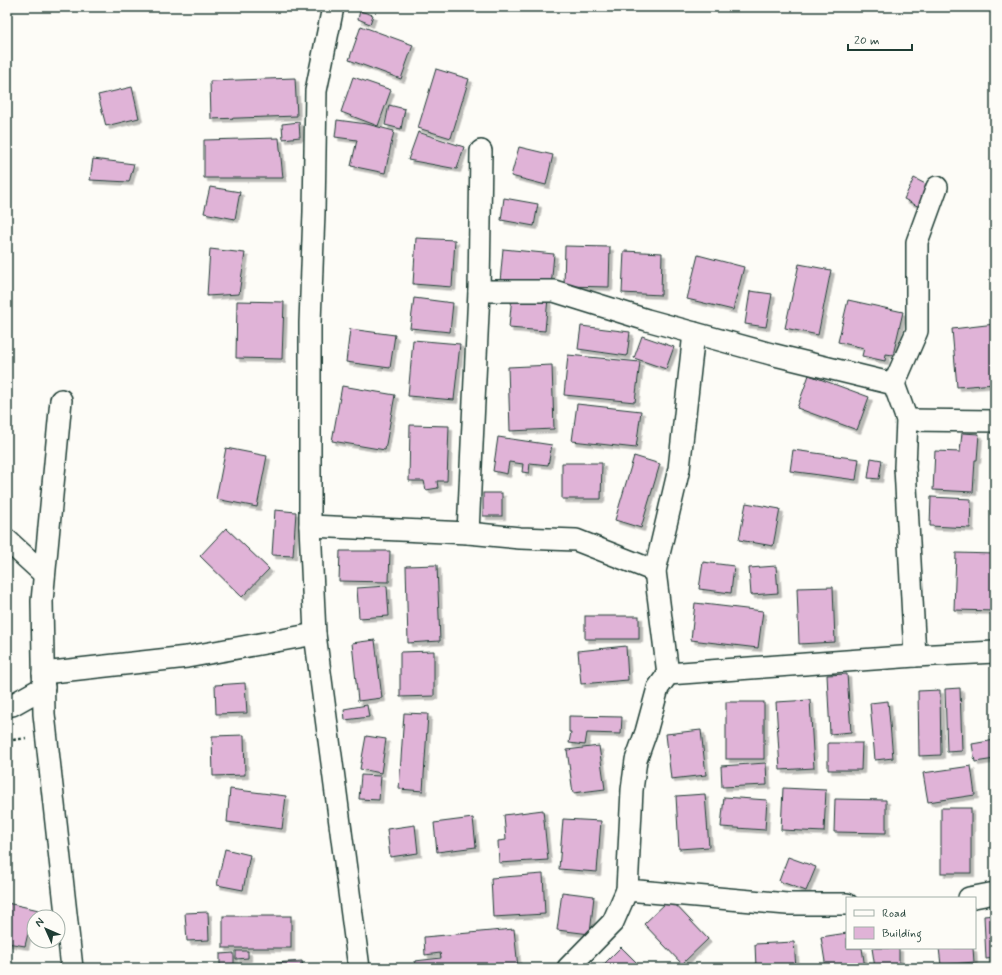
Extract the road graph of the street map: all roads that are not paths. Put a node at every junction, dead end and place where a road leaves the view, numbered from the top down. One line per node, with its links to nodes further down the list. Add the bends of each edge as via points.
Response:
1 (333, 7): 10 (street, via 316,91 310,323)
2 (481, 151): 4 (street)
3 (937, 188): 6 (street, via 917,242 917,331)
4 (480, 291): 5 (street, via 554,291); 11 (street)
5 (694, 333): 6 (street); 13 (street, via 679,469)
6 (894, 384): 8 (street)
7 (61, 400): 14 (street)
8 (906, 420): 9 (street); 17 (street, via 905,466)
9 (995, 421)
10 (310, 526): 11 (street); 15 (street)
11 (468, 533): 13 (street, via 576,540)
12 (7, 540): 14 (street)
13 (655, 571): 18 (street)
14 (44, 574): 19 (street)
15 (314, 634): 19 (street); 26 (street)
16 (995, 652): 17 (street)
17 (916, 656): 18 (street)
18 (668, 674): 21 (street, via 658,688 636,760)
19 (44, 680): 20 (street, via 12,705); 25 (street, via 44,714)
20 (7, 706)
21 (627, 890): 24 (street, via 787,904); 27 (street, via 612,922)
22 (995, 893): 23 (street)
23 (974, 897)
24 (846, 904)
25 (72, 968)
26 (359, 968)
27 (568, 968)

